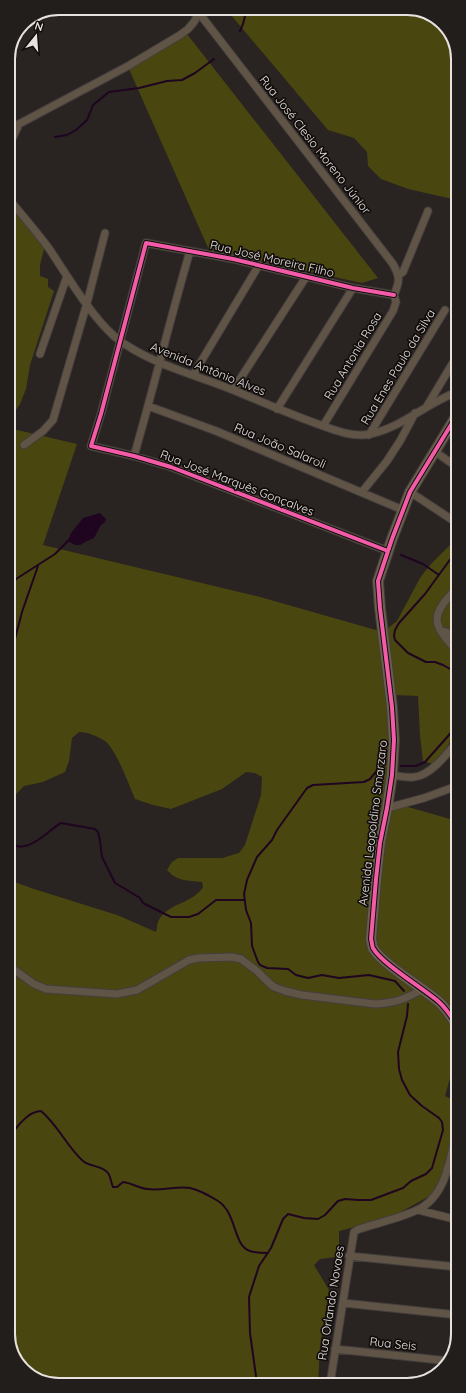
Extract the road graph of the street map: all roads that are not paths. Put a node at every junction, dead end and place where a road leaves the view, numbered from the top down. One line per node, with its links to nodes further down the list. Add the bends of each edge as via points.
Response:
1 (197, 15): 3 (street, via 180,35)
2 (203, 15): 11 (street, Rua José Clesio Moreno Júnior)
3 (19, 124): 4 (street); 5 (street)
4 (15, 125)
5 (15, 133)
6 (15, 207): 12 (street, Avenida Antônio Alves)
7 (428, 211): 11 (street, via 404,272)
8 (105, 233): 16 (street)
9 (190, 251): 10 (street, Rua José Moreira Filho); 18 (street, Rua José Moreira Filho, via 146,243); 20 (street, via 172,312)
10 (259, 265): 13 (street, Rua José Moreira Filho); 22 (street)
11 (399, 275): 15 (street, via 399,284)
12 (67, 276): 16 (street, Avenida Antônio Alves); 19 (street)
13 (306, 277): 14 (street, Rua José Moreira Filho); 23 (street)
14 (354, 288): 15 (street, Rua José Moreira Filho); 27 (street)
15 (394, 295): 30 (street, Rua Antonia Rosa, via 396,302 393,311)
16 (86, 303): 18 (street, Avenida Antônio Alves); 32 (street, via 52,420 43,431)
17 (445, 310): 31 (street, Rua Enes Paulo da Silva)
18 (120, 340): 20 (street, Avenida Antônio Alves, via 139,353); 34 (street, Rua José Marquês Gonçalves, via 90,446)
19 (40, 354)
20 (161, 363): 22 (street, Avenida Antônio Alves); 25 (street)
21 (451, 366): 26 (street)
22 (193, 375): 23 (street, Avenida Antônio Alves)
23 (233, 390): 27 (street, Avenida Antônio Alves)
24 (451, 395): 26 (street, Avenida Antônio Alves)
25 (148, 406): 34 (street); 36 (street, Rua João Salaroli, via 216,431)
26 (427, 407): 28 (street, Avenida Antônio Alves)
27 (277, 409): 30 (street, Avenida Antônio Alves)
28 (415, 413): 31 (street, Avenida Antônio Alves, via 392,427); 36 (street, via 387,461)
29 (451, 424): 33 (street, Avenida Leopoldino Smarzaro)
30 (323, 426): 31 (street, Avenida Antônio Alves, via 357,435)
31 (369, 434)
32 (24, 445)
33 (434, 451): 35 (street); 37 (street, Avenida Leopoldino Smarzaro)
34 (134, 456): 40 (street, Rua José Marquês Gonçalves, via 171,467)
35 (451, 463)
36 (362, 492): 38 (street, Rua João Salaroli)
37 (410, 492): 38 (street, Avenida Leopoldino Smarzaro); 39 (street)
38 (403, 510): 40 (street, Avenida Leopoldino Smarzaro)
39 (451, 519)
40 (388, 551): 46 (street, Avenida Leopoldino Smarzaro, via 378,581 378,591 394,724)
41 (451, 595): 42 (street, via 440,607 437,620)
42 (440, 630): 43 (street); 44 (street)
43 (451, 634)
44 (451, 645)
45 (451, 749): 46 (street, via 422,775)
46 (392, 775): 48 (street, Avenida Leopoldino Smarzaro)
47 (451, 788): 48 (street)
48 (387, 808): 50 (street, Avenida Leopoldino Smarzaro, via 376,879 372,947 382,958)
49 (15, 970): 50 (street, via 46,989 117,994 137,990 189,960 225,958 241,959 274,987 302,995 385,1004 402,1000)
50 (423, 989): 51 (street, via 440,1002)
51 (451, 1016)
52 (451, 1153): 53 (street)
53 (447, 1169): 54 (street); 55 (street, via 435,1195)
54 (451, 1169)
55 (418, 1210): 56 (street); 57 (street, Rua Orlando Novaes, via 354,1232)
56 (451, 1218)
57 (350, 1256): 58 (street); 59 (street, Rua Orlando Novaes)
58 (451, 1266)
59 (343, 1303): 60 (street); 61 (street, Rua Orlando Novaes)
60 (451, 1314)
61 (335, 1349): 62 (street, Rua Seis); 63 (street, Rua Orlando Novaes)
62 (442, 1361)
63 (331, 1378)

